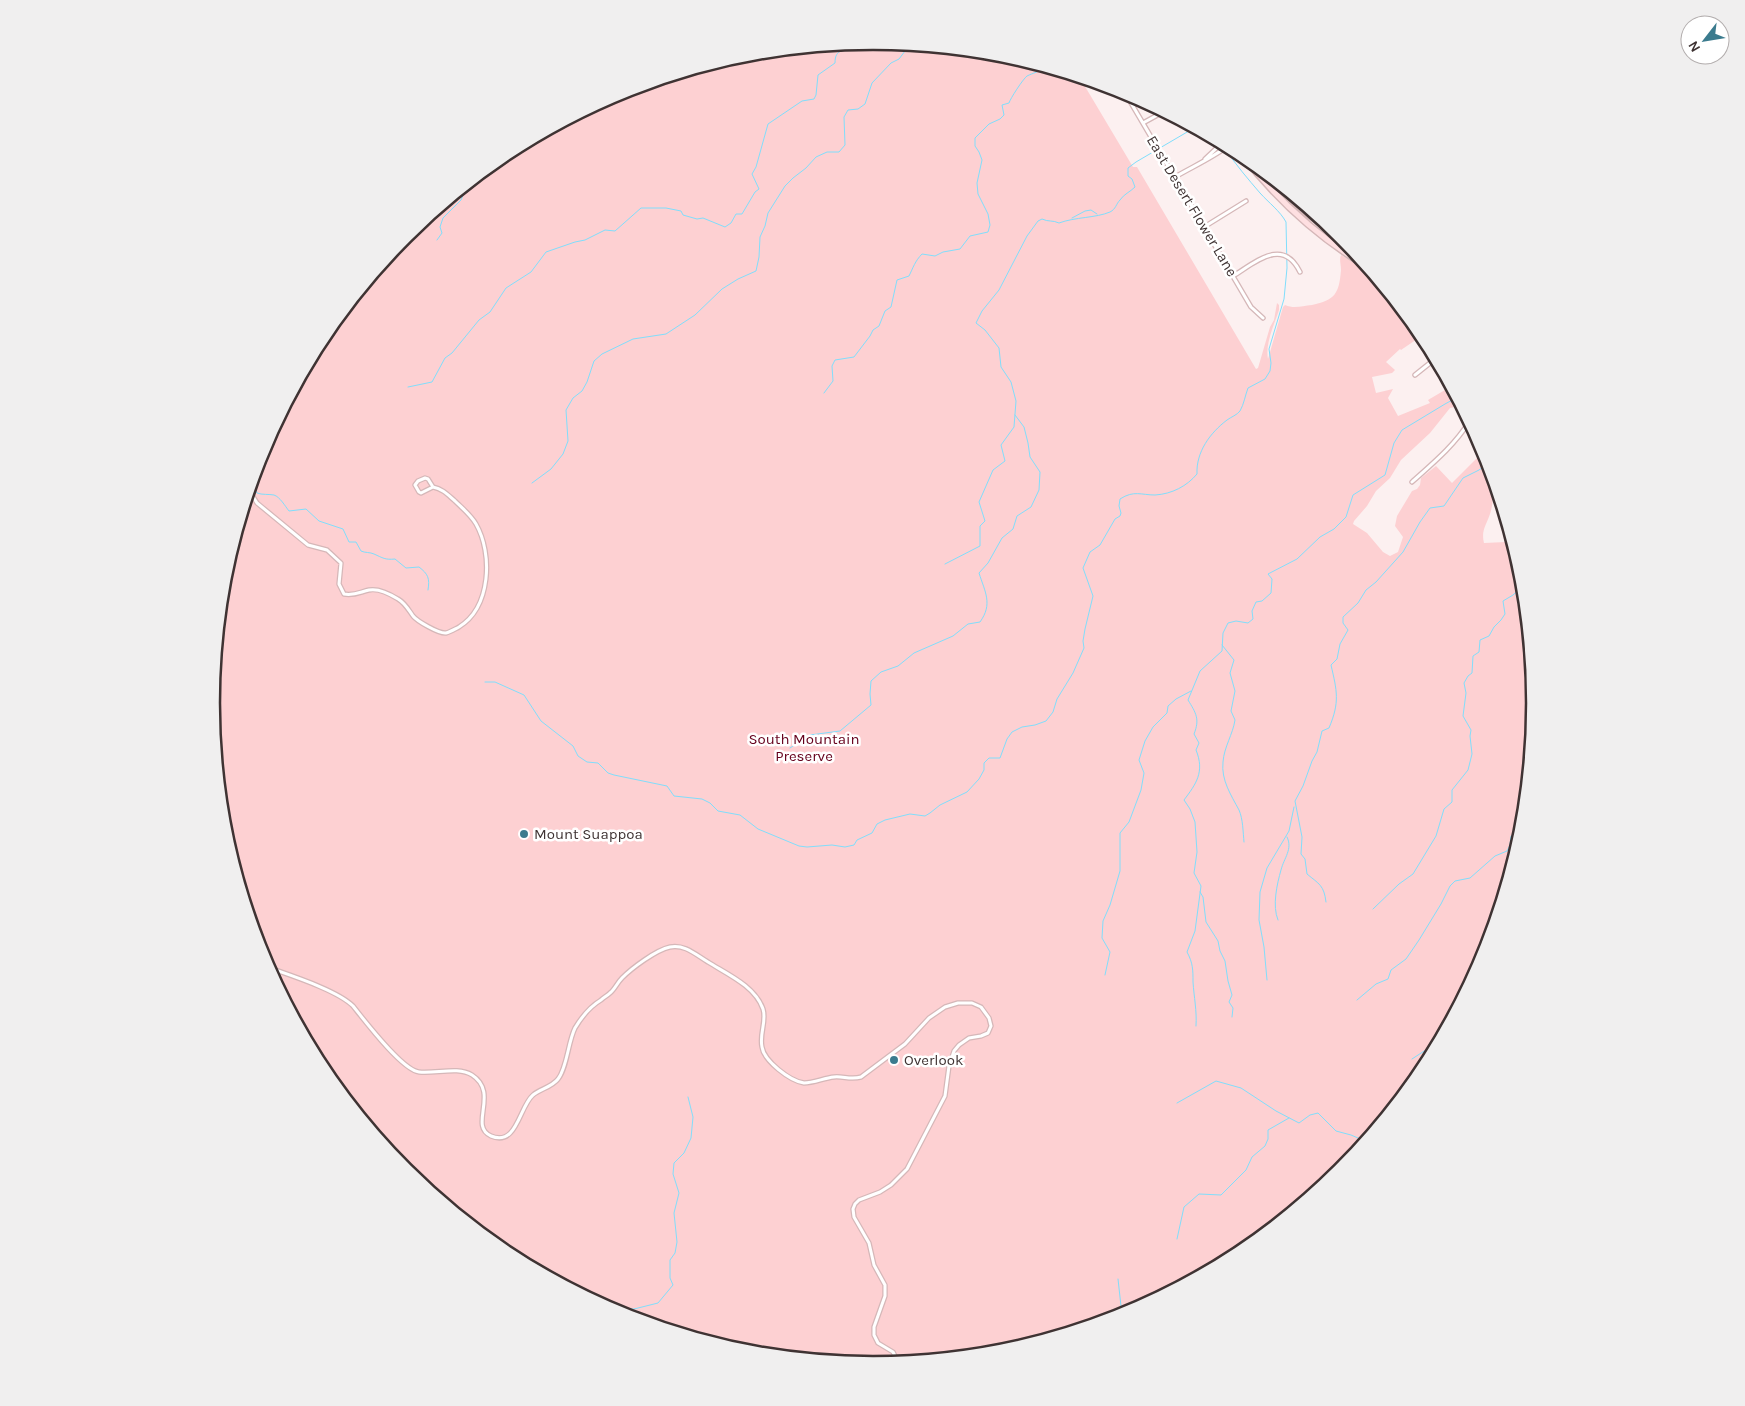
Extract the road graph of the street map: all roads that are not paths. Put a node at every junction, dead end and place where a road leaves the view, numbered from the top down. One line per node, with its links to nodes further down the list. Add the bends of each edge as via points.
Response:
1 (1132, 104): 3 (street, East Desert Flower Lane)
2 (1157, 115): 3 (street)
3 (1143, 123): 8 (street, East Desert Flower Lane)
4 (1215, 149): 6 (street); 7 (street)
5 (1221, 151): 6 (street)
6 (1218, 153): 7 (street)
7 (1205, 159): 8 (street)
8 (1175, 177): 13 (street, East Desert Flower Lane)
9 (1265, 181): 12 (street)
10 (1286, 198): 12 (street)
11 (1246, 201): 13 (street)
12 (1283, 202): 14 (street)
13 (1204, 227): 16 (street, East Desert Flower Lane)
14 (1343, 250)
15 (1300, 272): 16 (street, via 1291,259 1283,254 1272,254)
16 (1233, 276): 17 (street, East Desert Flower Lane, via 1251,307)
17 (1263, 318)
18 (1430, 363): 19 (street)
19 (1415, 375)
20 (1465, 429): 21 (street, via 1458,439)
21 (1412, 482)
22 (433, 487): 22 (street, via 425,478 415,485 421,493); 23 (street, via 440,488 473,520 487,563 478,608 466,623 444,634 417,619 403,603 389,594 372,590 344,594 339,584 341,563 336,557 327,550 308,545)
23 (253, 496)
24 (277, 971): 25 (street, via 346,1000 410,1069 472,1074 482,1085 485,1095 483,1128 496,1137 514,1130 528,1101 558,1079 574,1032 588,1011 611,993 632,969 667,948 689,950 734,977 750,991 763,1009 764,1052 784,1073 804,1083 830,1077 861,1077 907,1043 942,1008 966,1002 979,1005 989,1018 990,1030 984,1036 965,1040 954,1051 945,1096 910,1164 891,1185 859,1200 852,1209 869,1243 874,1265 886,1285 874,1335 878,1343)
25 (895, 1355)

